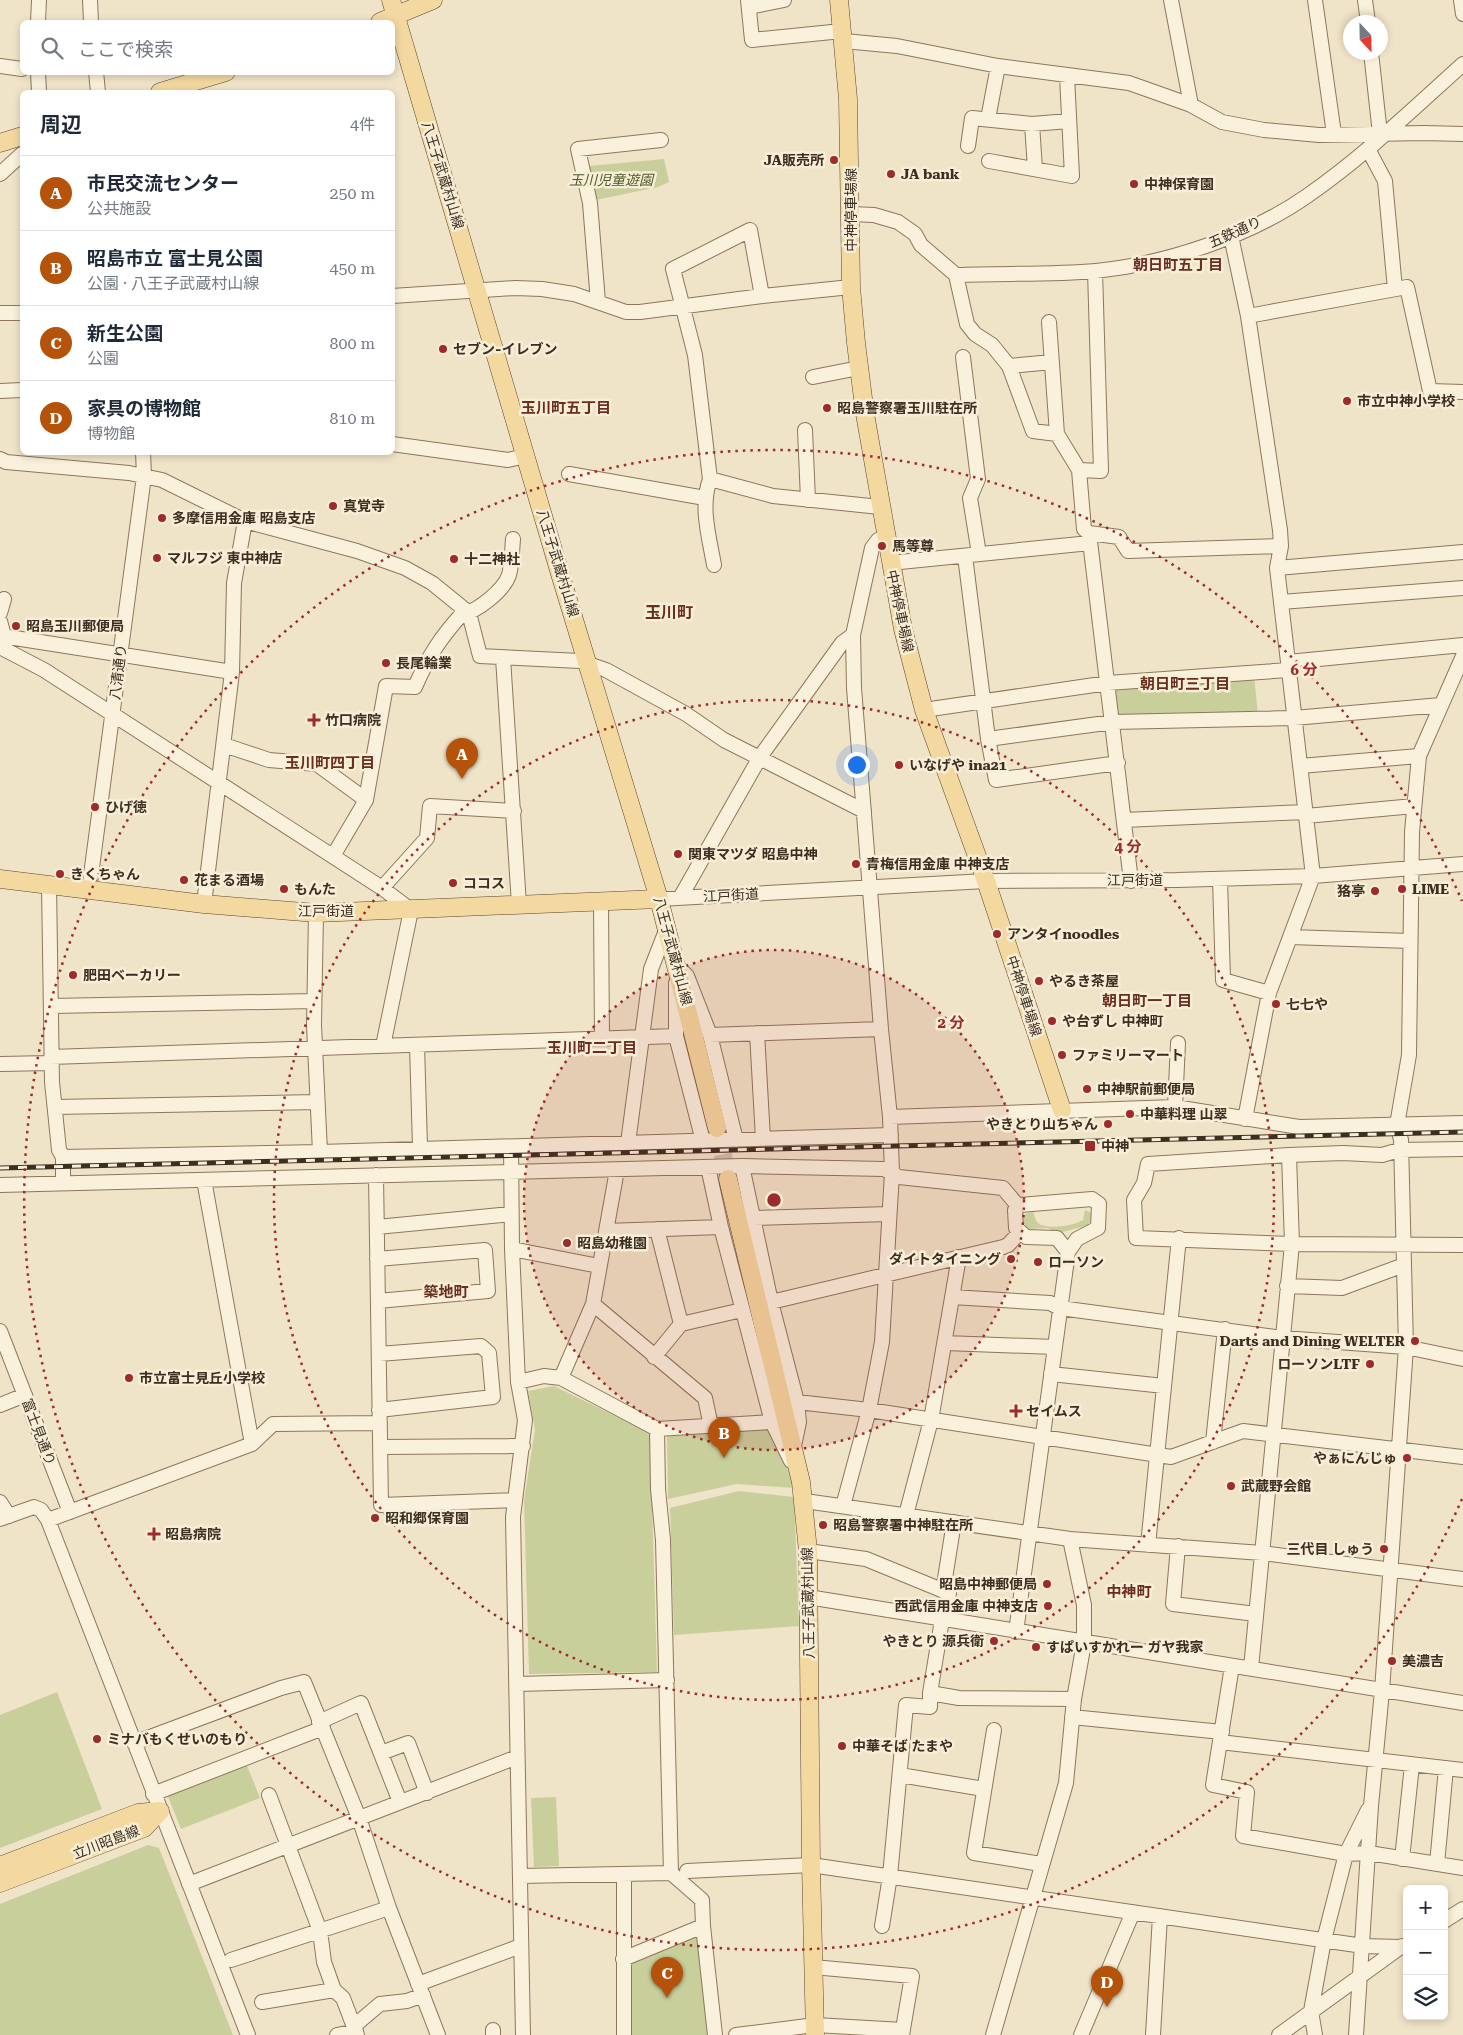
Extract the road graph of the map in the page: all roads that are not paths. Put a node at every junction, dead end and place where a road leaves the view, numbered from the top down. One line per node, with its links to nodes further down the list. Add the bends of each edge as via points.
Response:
1 (39, 0): 14 (street)
2 (90, 0): 15 (street)
3 (433, 0): 11 (main road)
4 (784, 0): 10 (street)
5 (839, 0): 17 (main road, 中神停車場線)
6 (1315, 0): 34 (street)
7 (1365, 0): 13 (street)
8 (1461, 0): 12 (street)
9 (1171, 1): 30 (street)
10 (748, 3): 17 (street, via 752,40)
11 (389, 13)
12 (1463, 14)
13 (1367, 15)
14 (38, 20)
15 (91, 20)
16 (395, 32): 52 (main road, 八王子武蔵村山線)
17 (843, 36): 21 (street); 46 (main road, 中神停車場線)
18 (1372, 60): 35 (street)
19 (1463, 64): 35 (street, 五鉄通り)
20 (0, 66): 22 (street)
21 (998, 66): 26 (street); 31 (street)
22 (20, 69)
23 (38, 75): 27 (street)
24 (96, 75): 28 (street)
25 (216, 75): 29 (main road)
26 (1066, 76): 30 (street, via 1130,83); 32 (street)
27 (40, 90)
28 (98, 90)
29 (167, 90)
30 (1191, 105): 34 (street, via 1222,122 1264,130)
31 (988, 119): 33 (street); 38 (street, via 972,118)
32 (1069, 121): 33 (street); 44 (street, via 1072,176)
33 (1032, 124): 44 (street)
34 (1334, 134): 35 (street)
35 (1383, 134): 36 (street); 41 (street, 五鉄通り)
36 (1463, 134)
37 (20, 137): 40 (main road)
38 (965, 139)
39 (661, 140): 55 (street, via 578,149 590,203)
40 (0, 143)
41 (1368, 149): 47 (street, 五鉄通り, via 1306,197); 51 (street, via 1385,181)
42 (20, 156): 45 (street)
43 (989, 161): 44 (street)
44 (1035, 170)
45 (0, 174)
46 (851, 214): 49 (street, via 874,215 898,222 915,234 921,245); 50 (main road, 中神停車場線)
47 (1231, 236): 48 (street, 五鉄通り, via 1146,263); 59 (street)
48 (1095, 271): 49 (street, 五鉄通り); 75 (street, via 1100,471)
49 (956, 275): 63 (street, via 967,324 975,334 992,345)
50 (851, 287): 54 (street); 64 (main road, 中神停車場線)
51 (1395, 289): 59 (street); 68 (street, via 1407,286 1430,391)
52 (476, 291): 53 (street); 55 (street, via 542,289); 73 (main road, 八王子武蔵村山線)
53 (395, 296)
54 (762, 296): 56 (street); 56 (street, via 750,230 673,268)
55 (598, 302): 56 (street, via 626,312)
56 (683, 307): 78 (street, via 695,355)
57 (0, 313): 58 (street)
58 (20, 313)
59 (1248, 316): 86 (street)
60 (1049, 322): 62 (street)
61 (963, 357): 88 (street, via 978,479 970,498)
62 (1052, 362): 63 (street); 70 (street)
63 (1009, 366): 70 (street, via 1033,431)
64 (859, 368): 65 (street); 81 (main road, 中神停車場線)
65 (813, 378)
66 (20, 390): 67 (street)
67 (0, 391)
68 (1463, 392)
69 (805, 430): 80 (street)
70 (1057, 434): 75 (street)
71 (395, 444): 73 (street, via 508,460)
72 (142, 455): 77 (street, 八清通り)
73 (526, 456): 104 (main road, 八王子武蔵村山線)
74 (0, 459): 77 (street)
75 (1079, 470): 84 (street, via 1084,529)
76 (569, 474): 79 (street)
77 (144, 476): 82 (street, via 162,480); 101 (street, 八清通り)
78 (710, 479): 79 (street); 80 (street, via 772,496)
79 (705, 498): 90 (street)
80 (808, 500): 81 (street)
81 (880, 507): 83 (main road, 中神停車場線)
82 (245, 521): 96 (street, via 357,551 404,568 432,583); 106 (street, via 234,583)
83 (885, 537): 89 (main road, 中神停車場線); 98 (street, via 872,548)
84 (1090, 538): 86 (street, via 1119,537 1128,551); 88 (street); 107 (street)
85 (513, 539): 96 (street, via 509,575 496,593)
86 (1281, 546): 91 (street)
87 (1463, 552): 91 (street)
88 (972, 555): 89 (street); 108 (street)
89 (890, 563): 110 (main road, 中神停車場線)
90 (714, 565)
91 (1277, 568): 94 (street)
92 (1463, 588): 94 (street)
93 (4, 599): 95 (street)
94 (1281, 602): 105 (street)
95 (0, 613)
96 (469, 613): 103 (street, via 480,656); 121 (street, via 462,614 428,656 415,687 386,686)
97 (0, 622): 99 (street, via 3,627)
98 (852, 635): 117 (street, via 842,643); 124 (street)
99 (1, 641): 101 (street); 111 (street)
100 (1463, 645): 105 (street)
101 (120, 656): 106 (street); 111 (street, 八清通り)
102 (1463, 656): 109 (street)
103 (503, 658): 104 (street); 123 (street)
104 (589, 664): 117 (street, via 606,670 686,714 724,740); 140 (main road, 八王子武蔵村山線)
105 (1288, 666): 107 (street); 112 (street)
106 (232, 672): 115 (street)
107 (1108, 682): 108 (street); 113 (street)
108 (984, 701): 110 (street); 114 (street)
109 (1441, 705): 112 (street); 116 (street)
110 (924, 710): 134 (main road, 中神停車場線)
111 (112, 714): 120 (street); 138 (street, 八清通り)
112 (1294, 718): 113 (street); 119 (street)
113 (1113, 722): 114 (street); 118 (street)
114 (988, 739): 118 (street, via 996,780)
115 (224, 745): 120 (street); 121 (street, via 269,760 317,764)
116 (1419, 756): 119 (street); 122 (street)
117 (760, 757): 124 (street); 139 (street)
118 (1118, 764): 126 (street)
119 (1300, 766): 125 (street)
120 (219, 783): 127 (street); 142 (street)
121 (366, 800): 127 (street)
122 (1414, 806): 125 (street); 129 (street)
123 (514, 811): 137 (street, via 430,806 427,838); 143 (street)
124 (864, 811): 136 (street)
125 (1306, 814): 126 (street); 130 (street)
126 (1124, 820): 133 (street)
127 (333, 856): 137 (street)
128 (1463, 864): 129 (street, 江戸街道)
129 (1412, 870): 130 (street, 江戸街道); 148 (street)
130 (1313, 876): 132 (street, 江戸街道); 147 (street)
131 (0, 879): 135 (main road, 江戸街道)
132 (1220, 879): 133 (street, 江戸街道); 150 (street, via 1224,980)
133 (1130, 880): 134 (street, 江戸街道)
134 (986, 881): 136 (street, 江戸街道); 168 (main road, 中神停車場線)
135 (49, 885): 138 (main road, 江戸街道); 152 (street)
136 (870, 887): 139 (street, 江戸街道); 153 (street)
137 (382, 888): 144 (street)
138 (89, 890): 142 (main road, 江戸街道)
139 (680, 898): 140 (street, 江戸街道)
140 (659, 899): 141 (main road, 江戸街道); 146 (main road, 八王子武蔵村山線)
141 (601, 902): 143 (main road, 江戸街道); 158 (street)
142 (204, 904): 145 (main road, 江戸街道)
143 (520, 904): 144 (main road, 江戸街道)
144 (411, 910): 145 (main road, 江戸街道); 161 (street)
145 (316, 913): 151 (street)
146 (667, 928): 149 (main road, 八王子武蔵村山線); 157 (street, via 651,969)
147 (1290, 937): 148 (street); 150 (street)
148 (1410, 941): 172 (street, via 1409,1055)
149 (677, 966): 155 (street, via 687,976); 156 (street); 173 (main road, 八王子武蔵村山線)
150 (1269, 993): 170 (street)
151 (314, 1002): 152 (street); 162 (street)
152 (51, 1006): 163 (street)
153 (881, 1029): 154 (street); 169 (street)
154 (757, 1033): 155 (street); 175 (street)
155 (710, 1035): 176 (street)
156 (676, 1036): 157 (street); 177 (street)
157 (641, 1037): 158 (street); 178 (street)
158 (602, 1038): 160 (street)
159 (1178, 1043): 167 (street)
160 (416, 1045): 161 (street); 180 (street)
161 (383, 1046): 162 (street)
162 (315, 1050): 163 (street); 165 (street)
163 (51, 1060): 164 (street); 166 (street)
164 (0, 1064)
165 (317, 1102): 166 (street); 183 (street)
166 (55, 1107): 185 (street, via 59,1150)
167 (1175, 1107): 168 (street); 170 (street)
168 (1062, 1110): 169 (street)
169 (890, 1117): 174 (street)
170 (1245, 1119): 172 (street, via 1315,1128)
171 (1463, 1123): 172 (street)
172 (1397, 1125): 182 (street, via 1401,1140)
173 (718, 1128)
174 (891, 1135): 175 (street); 190 (street)
175 (763, 1139): 176 (street)
176 (736, 1140): 177 (street)
177 (703, 1141): 178 (street)
178 (628, 1142): 179 (street)
179 (511, 1147): 180 (street); 189 (street)
180 (420, 1148): 183 (street)
181 (1463, 1148): 182 (street)
182 (1399, 1150): 184 (street, via 1382,1155); 209 (street)
183 (320, 1152): 185 (street)
184 (1289, 1155): 207 (street, via 1148,1164 1144,1183 1134,1200 1136,1238); 208 (street)
185 (63, 1157): 194 (street)
186 (742, 1166): 187 (street); 190 (street, via 884,1169); 199 (street)
187 (708, 1167): 188 (street); 202 (street)
188 (618, 1170): 189 (street); 204 (street)
189 (511, 1172): 191 (street); 197 (street)
190 (892, 1174): 196 (street, via 1003,1188); 198 (street)
191 (376, 1176): 193 (street); 201 (street)
192 (728, 1179): 255 (main road, 八王子武蔵村山線)
193 (204, 1180): 194 (street); 252 (street)
194 (63, 1183): 195 (street)
195 (0, 1185)
196 (1018, 1206): 200 (street, via 1095,1200 1099,1204); 205 (street, via 1015,1215)
197 (511, 1214): 201 (street); 211 (street)
198 (889, 1214): 199 (street); 217 (street)
199 (752, 1218): 221 (street)
200 (1100, 1221): 206 (street, via 1092,1227); 212 (street, via 1098,1228 1077,1239)
201 (377, 1227): 214 (street)
202 (721, 1227): 203 (street); 224 (street)
203 (657, 1229): 204 (street); 226 (street)
204 (606, 1231): 216 (street)
205 (1019, 1233): 206 (street, via 1026,1237); 213 (street, via 1008,1245)
206 (1053, 1236): 212 (street)
207 (1179, 1238): 208 (street); 225 (street)
208 (1292, 1244): 209 (street); 218 (street)
209 (1402, 1244): 210 (street); 215 (street)
210 (1463, 1245)
211 (512, 1250): 216 (street); 238 (street)
212 (1068, 1252): 223 (street)
213 (959, 1257): 217 (street); 219 (street)
214 (377, 1259): 220 (street); 220 (street, via 485,1250 488,1291)
215 (1404, 1265): 218 (street, via 1342,1288); 232 (street)
216 (599, 1266): 222 (street)
217 (887, 1273): 221 (street); 243 (street, via 882,1342)
218 (1288, 1286): 229 (street)
219 (952, 1297): 223 (street, via 1050,1303); 230 (street)
220 (378, 1300): 233 (street)
221 (770, 1302): 241 (street)
222 (593, 1304): 234 (street); 237 (street)
223 (1060, 1308): 225 (street); 231 (street)
224 (742, 1310): 226 (street); 246 (street)
225 (1171, 1321): 227 (street); 239 (street)
226 (681, 1324): 234 (street)
227 (1225, 1330): 229 (street); 251 (street)
228 (0, 1331): 240 (street, 富士見通り)
229 (1283, 1338): 232 (street); 249 (street)
230 (945, 1343): 231 (street); 245 (street)
231 (1055, 1347): 236 (street)
232 (1406, 1347): 235 (street); 256 (street)
233 (379, 1354): 244 (street); 244 (street, via 481,1346 489,1353 494,1397)
234 (654, 1357): 247 (street, via 705,1398)
235 (1463, 1359)
236 (1051, 1374): 239 (street); 250 (street)
237 (561, 1378): 238 (street, via 544,1376); 248 (street)
238 (518, 1382): 253 (street, via 525,1420)
239 (1164, 1386): 257 (street)
240 (25, 1395): 242 (street); 264 (street, 富士見通り)
241 (796, 1402): 243 (street); 255 (street, via 798,1422)
242 (0, 1405)
243 (869, 1410): 245 (street); 263 (street)
244 (380, 1417): 252 (street, via 273,1424); 254 (street)
245 (931, 1420): 250 (street); 265 (street)
246 (772, 1422): 247 (street); 259 (street)
247 (711, 1426): 248 (street)
248 (657, 1429): 285 (street)
249 (1273, 1434): 251 (street, via 1244,1431); 256 (street); 274 (street)
250 (1043, 1438): 257 (street); 269 (street)
251 (1213, 1442): 257 (street, via 1171,1457)
252 (252, 1444): 264 (street)
253 (523, 1446): 254 (street); 260 (street)
254 (381, 1447): 260 (street, via 381,1505)
255 (793, 1447): 259 (main road, 八王子武蔵村山線)
256 (1399, 1449): 258 (street); 275 (street)
257 (1157, 1454): 271 (street)
258 (1463, 1457)
259 (801, 1482): 261 (main road, 八王子武蔵村山線)
260 (514, 1500): 286 (street)
261 (804, 1501): 263 (street); 273 (main road, 八王子武蔵村山線)
262 (0, 1502): 266 (street)
263 (843, 1506): 265 (street)
264 (70, 1512): 267 (street)
265 (906, 1515): 268 (street)
266 (5, 1518): 267 (street, via 34,1507 41,1510)
267 (48, 1520): 295 (street)
268 (954, 1522): 269 (street); 277 (street)
269 (1029, 1534): 270 (street); 281 (street)
270 (1070, 1539): 271 (street); 282 (street, via 1084,1605)
271 (1148, 1545): 272 (street)
272 (1178, 1546): 274 (street); 279 (street, via 1173,1604)
273 (808, 1551): 277 (street, via 866,1559); 278 (main road, 八王子武蔵村山線)
274 (1262, 1553): 275 (street); 279 (street)
275 (1391, 1570): 276 (street); 287 (street)
276 (1463, 1579)
277 (943, 1590): 280 (street, via 949,1593)
278 (808, 1597): 280 (street); 317 (main road, 八王子武蔵村山線)
279 (1256, 1614): 284 (street)
280 (943, 1620): 281 (street); 288 (street)
281 (1016, 1632): 282 (street)
282 (1084, 1643): 283 (street); 289 (street)
283 (1232, 1666): 284 (street); 294 (street)
284 (1251, 1668): 287 (street)
285 (667, 1680): 286 (street); 321 (street)
286 (516, 1684): 297 (street)
287 (1382, 1691): 290 (street); 298 (street)
288 (930, 1692): 289 (street, via 959,1698); 302 (street, via 930,1707 906,1704)
289 (1074, 1699): 291 (street)
290 (1463, 1703)
291 (1072, 1717): 294 (street); 315 (street, via 1066,1783)
292 (321, 1725): 295 (street, via 304,1682); 296 (street, via 362,1702); 305 (street); 310 (street)
293 (994, 1730): 303 (street)
294 (1221, 1737): 298 (street); 313 (street, via 1213,1785 1248,1792 1243,1836)
295 (134, 1743): 305 (street)
296 (381, 1753): 304 (street, via 408,1743); 307 (street)
297 (517, 1757): 304 (street); 323 (street)
298 (1376, 1758): 299 (street); 308 (street)
299 (1412, 1765): 300 (street); 314 (street)
300 (1446, 1768): 301 (street); 316 (street)
301 (1463, 1770)
302 (900, 1775): 303 (street); 324 (street)
303 (984, 1789): 315 (street, via 974,1854)
304 (427, 1793): 307 (street)
305 (154, 1794): 309 (street)
306 (269, 1795): 311 (street)
307 (400, 1802): 310 (street)
308 (1371, 1806): 312 (street); 313 (street)
309 (160, 1811): 318 (main road, 立川昭島線, via 138,1812); 325 (main road, 立川昭島線, via 144,1828); 326 (street)
310 (359, 1818): 311 (street); 328 (street)
311 (288, 1846): 326 (street); 335 (street)
312 (1369, 1853): 313 (street); 314 (street); 339 (street)
313 (1346, 1854): 336 (street)
314 (1402, 1859): 316 (street)
315 (1041, 1864): 327 (street)
316 (1437, 1864): 319 (street)
317 (811, 1865): 320 (street); 324 (street); 343 (main road, 八王子武蔵村山線)
318 (0, 1866)
319 (1463, 1868)
320 (687, 1871)
321 (671, 1873): 322 (street); 333 (street, via 702,1900)
322 (624, 1875): 323 (street); 341 (street)
323 (520, 1876): 338 (street)
324 (890, 1876): 327 (street); 334 (street)
325 (0, 1883)
326 (189, 1884): 352 (street)
327 (1034, 1898): 330 (street); 359 (street)
328 (389, 1908): 335 (street); 346 (street)
329 (1463, 1909): 332 (street)
330 (1134, 1912): 331 (street); 360 (street)
331 (1160, 1916): 336 (street); 361 (street)
332 (1448, 1918)
333 (703, 1926): 341 (street); 357 (street)
334 (881, 1926)
335 (320, 1931): 342 (street); 345 (street, via 324,1962)
336 (1324, 1940): 339 (street); 348 (street)
337 (1403, 1945): 339 (street)
338 (521, 1946): 346 (street); 355 (street)
339 (1363, 1946): 344 (street)
340 (1403, 1946): 344 (street)
341 (623, 1959): 356 (street)
342 (231, 1960)
343 (813, 1967): 349 (main road, 八王子武蔵村山線); 351 (street, via 912,1976)
344 (1360, 1978): 348 (street); 364 (street)
345 (334, 1990): 347 (street); 350 (street, via 343,1998)
346 (421, 1990): 350 (street, via 407,2001 380,2004); 354 (street)
347 (262, 2002)
348 (1311, 2011): 362 (street); 363 (street)
349 (815, 2030): 351 (street); 358 (street)
350 (356, 2031): 353 (street)
351 (903, 2032)
352 (248, 2035)
353 (337, 2035)
354 (438, 2035)
355 (523, 2035)
356 (624, 2035)
357 (715, 2035)
358 (736, 2035)
359 (993, 2035)
360 (1081, 2035)
361 (1153, 2035)
362 (1279, 2035)
363 (1315, 2035)
364 (1356, 2035)

